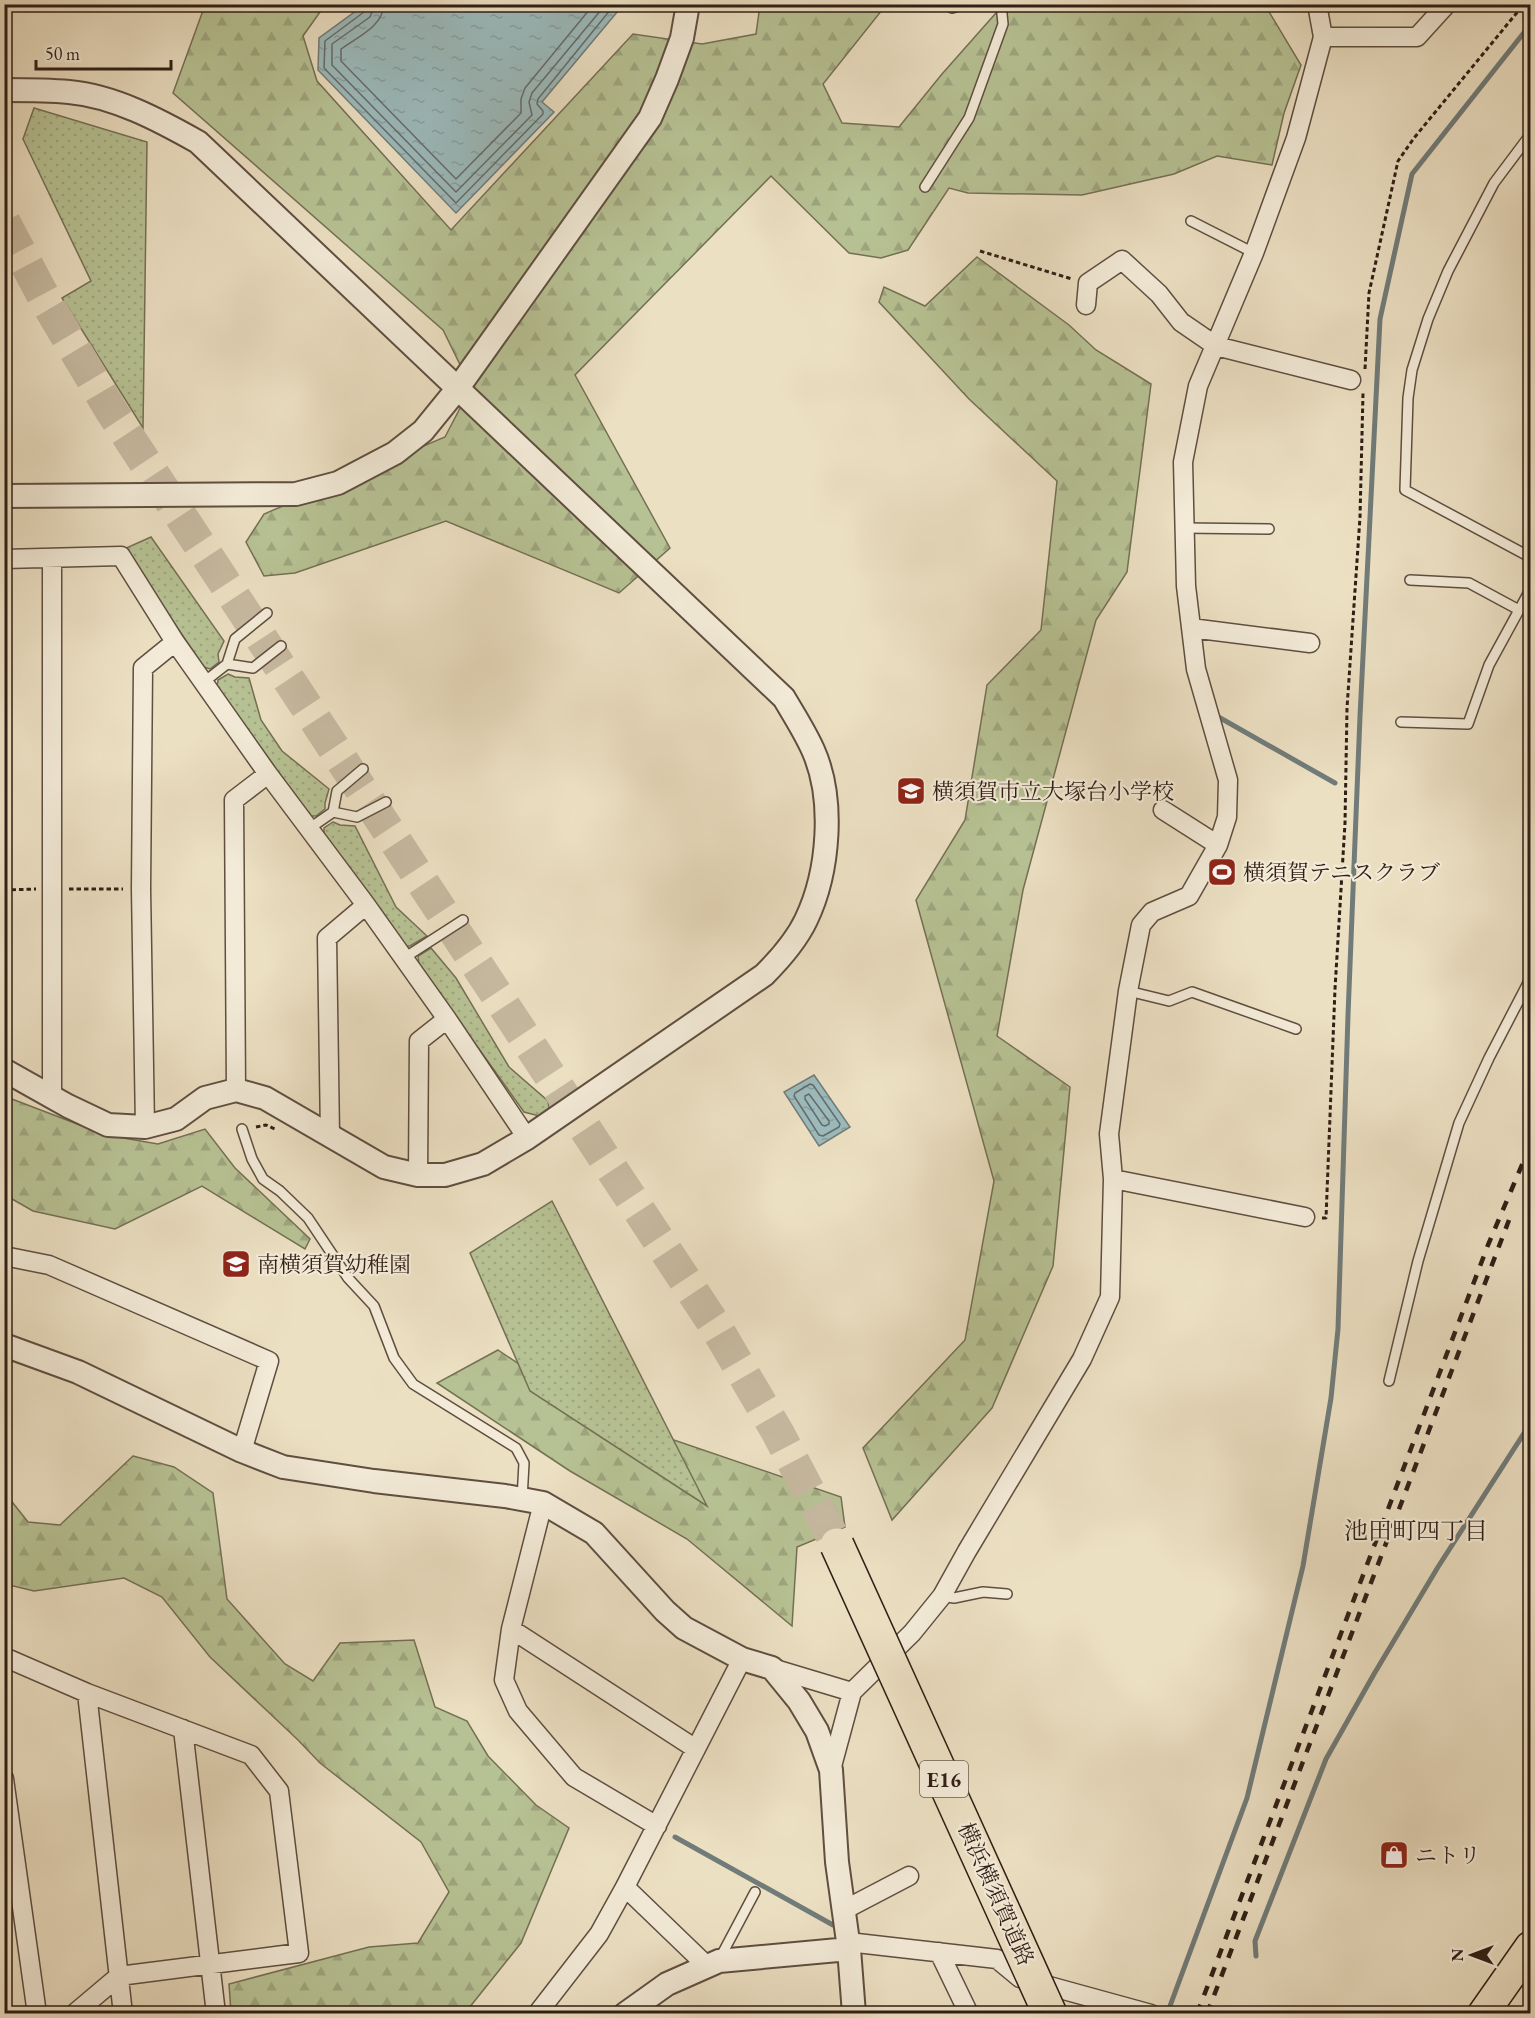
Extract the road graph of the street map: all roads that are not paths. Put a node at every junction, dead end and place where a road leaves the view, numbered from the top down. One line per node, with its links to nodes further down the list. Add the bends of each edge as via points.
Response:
1 (688, 4): 16 (street, via 682,38 650,118)
2 (965, 4): 6 (lane)
3 (1000, 4): 10 (lane, via 1003,24 969,118)
4 (1317, 4): 7 (street)
5 (1447, 4): 7 (street, via 1417,37)
6 (952, 8)
7 (1323, 37): 12 (street, via 1296,138)
8 (4, 90): 16 (street, via 72,92 120,104 198,142)
9 (1530, 135): 20 (lane, via 1494,183 1428,319 1408,398 1405,490)
10 (925, 187)
11 (1191, 221): 12 (lane)
12 (1254, 253): 14 (street)
13 (1086, 305): 14 (street, via 1088,283 1122,260 1159,294 1181,322)
14 (1216, 346): 15 (street); 18 (street, via 1198,386 1183,462)
15 (1360, 384)
16 (458, 388): 17 (street, via 423,430 395,453 338,483 296,494); 54 (street, via 784,698 814,751 826,795 821,878 806,920 785,954 764,975)
17 (4, 495)
18 (1183, 528): 19 (lane); 27 (street)
19 (1269, 529)
20 (1530, 557)
21 (4, 559): 22 (street)
22 (52, 559): 28 (street, via 121,556); 50 (street)
23 (1410, 580): 25 (lane, via 1469,583)
24 (1530, 590): 25 (lane)
25 (1519, 610): 33 (lane, via 1489,665 1468,724)
26 (267, 613): 31 (lane, via 235,639)
27 (1191, 628): 29 (street); 40 (street, via 1196,669 1227,780 1227,817)
28 (175, 642): 32 (street); 51 (street, via 143,668)
29 (1310, 643)
30 (281, 646): 31 (lane, via 253,668)
31 (227, 664): 32 (lane)
32 (204, 682): 35 (street)
33 (1401, 722)
34 (363, 769): 38 (lane, via 337,791)
35 (268, 774): 39 (street); 49 (street, via 234,800)
36 (386, 802): 38 (lane, via 357,817)
37 (1162, 810): 40 (street)
38 (333, 812): 39 (lane)
39 (310, 828): 41 (street)
40 (1218, 845): 45 (street, via 1189,896 1152,912 1141,925)
41 (366, 905): 43 (street); 53 (street, via 327,938)
42 (463, 920): 43 (lane)
43 (404, 958): 46 (street)
44 (1530, 979): 60 (lane, via 1459,1123 1418,1261)
45 (1128, 991): 47 (lane, via 1169,1001 1192,992); 56 (street, via 1109,1134)
46 (447, 1019): 54 (street); 55 (street, via 418,1041)
47 (1296, 1029)
48 (4, 1070): 50 (street)
49 (236, 1090): 51 (street, via 206,1098 176,1119); 53 (street, via 265,1098)
50 (52, 1097): 51 (street, via 108,1125)
51 (145, 1127)
52 (242, 1130): 62 (lane, via 263,1179 308,1218 348,1278 374,1306 394,1358 412,1384 516,1448 524,1463)
53 (330, 1135): 55 (street, via 384,1167)
54 (527, 1138): 55 (street, via 483,1164 445,1175)
55 (418, 1175)
56 (1113, 1179): 57 (street); 64 (street, via 1110,1297 1082,1359)
57 (1305, 1217)
58 (4, 1256): 61 (street, via 49,1265 269,1361)
59 (5, 1343): 61 (street, via 78,1372)
60 (1389, 1381)
61 (242, 1451): 62 (street, via 283,1467)
62 (532, 1501): 65 (street); 67 (street, via 594,1533 684,1628)
63 (1007, 1594): 64 (lane)
64 (942, 1596): 69 (street, via 912,1633)
65 (511, 1629): 72 (street); 75 (street, via 504,1680 518,1711 574,1777)
66 (4, 1657): 70 (street)
67 (742, 1659): 68 (street); 72 (street)
68 (772, 1668): 69 (street); 73 (street, via 817,1731)
69 (852, 1692): 73 (street)
70 (87, 1693): 71 (street); 85 (street)
71 (183, 1729): 84 (street); 84 (street, via 251,1755 279,1791 299,1953)
72 (696, 1749): 75 (street)
73 (831, 1770): 79 (street)
74 (4, 1779): 87 (street)
75 (657, 1826): 77 (street)
76 (909, 1876): 79 (street)
77 (625, 1887): 83 (street); 91 (street, via 599,1934)
78 (755, 1892): 83 (lane)
79 (844, 1910): 80 (street)
80 (848, 1945): 82 (street); 83 (street); 93 (street)
81 (1530, 1947): 98 (highway)
82 (939, 1952): 94 (street); 97 (street, via 997,1959 1020,1978)
83 (713, 1963): 92 (street, via 667,1984)
84 (210, 1965): 85 (street); 90 (street)
85 (119, 1976): 88 (street); 89 (street)
86 (1530, 1981): 99 (highway)
87 (37, 2013)
88 (74, 2013)
89 (123, 2013)
90 (216, 2013)
91 (537, 2013)
92 (625, 2013)
93 (854, 2013)
94 (969, 2013)
95 (1038, 2013): 96 (highway, 横浜横須賀道路 / E16, bridge, via 832,1547)
96 (1050, 2013)
97 (1151, 2013)
98 (1483, 2013)
99 (1508, 2013)

